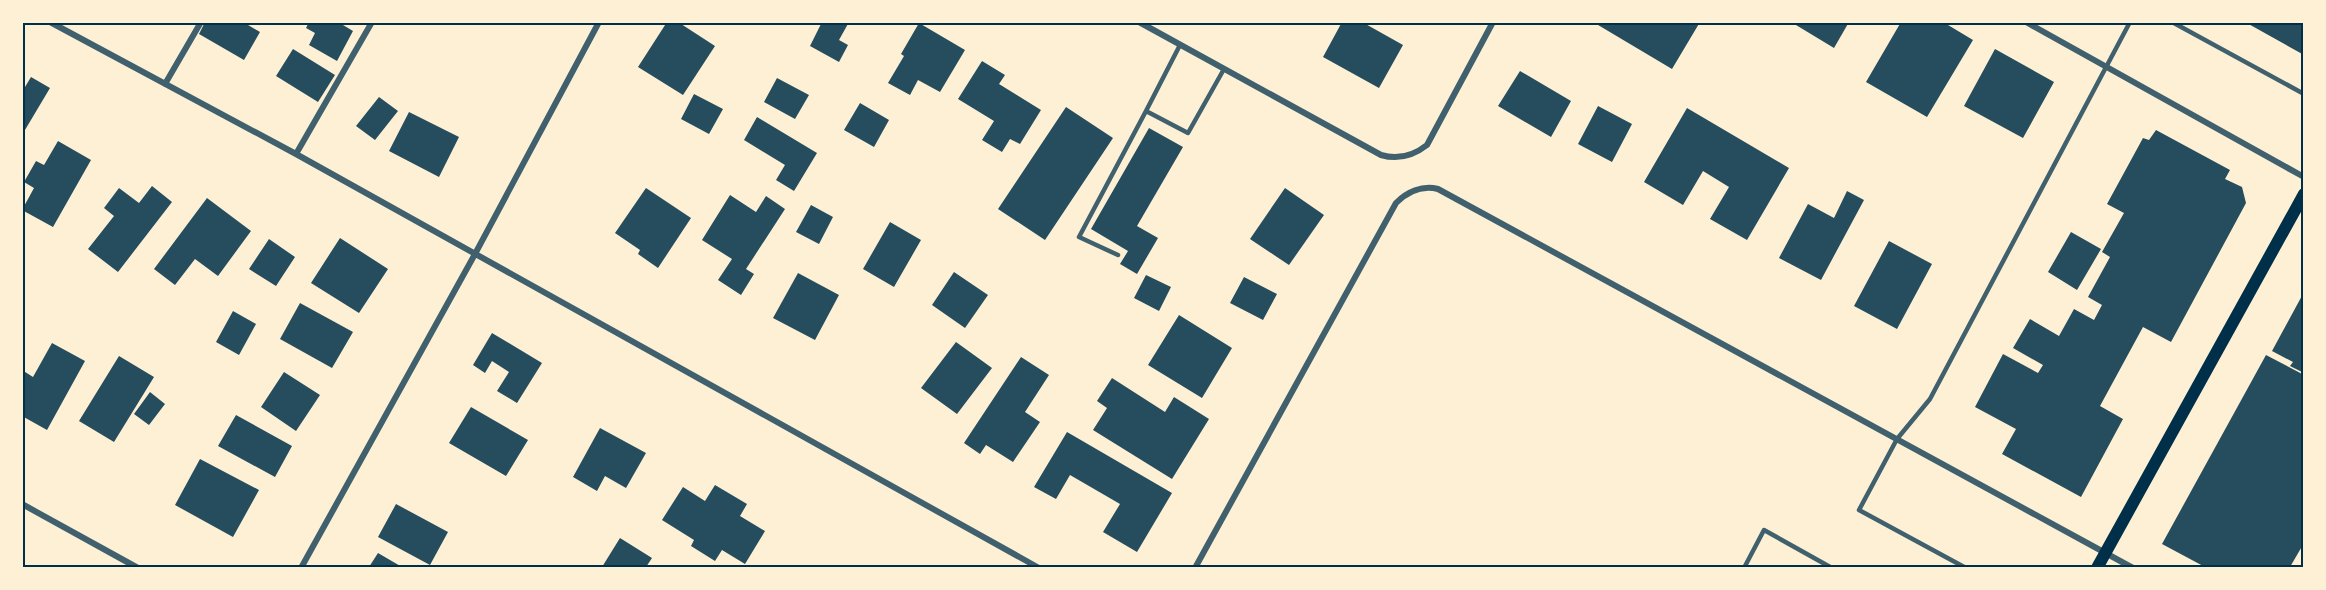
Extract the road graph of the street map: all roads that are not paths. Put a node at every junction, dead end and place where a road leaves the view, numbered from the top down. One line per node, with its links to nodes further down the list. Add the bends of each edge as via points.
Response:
1 (50, 22): 15 (street)
2 (201, 22): 15 (street)
3 (372, 22): 18 (street)
4 (599, 22): 21 (street)
5 (1139, 22): 12 (street)
6 (1493, 22): 14 (street, via 1427,145 1400,158 1381,155)
7 (2026, 22): 11 (street)
8 (2045, 22): 11 (lane)
9 (2130, 22): 13 (lane)
10 (2172, 22): 16 (lane)
11 (2041, 30): 13 (street)
12 (1180, 45): 14 (street); 17 (lane)
13 (2107, 68): 19 (street); 23 (lane, via 1930,399)
14 (1224, 69): 17 (lane, via 1188,133)
15 (165, 84): 18 (street)
16 (2304, 94)
17 (1146, 111): 22 (lane, via 1079,237)
18 (296, 154): 21 (street)
19 (2304, 177)
20 (2304, 194): 25 (main road)
21 (475, 254): 27 (street); 28 (street)
22 (1118, 255)
23 (1897, 439): 25 (street); 29 (street, via 1438,189 1417,189 1396,203); 32 (lane, via 1859,510)
24 (22, 504): 26 (street)
25 (2105, 552): 33 (main road); 34 (street)
26 (138, 567)
27 (301, 567)
28 (1039, 567)
29 (1195, 567)
30 (1744, 567): 31 (lane, via 1764,530)
31 (1832, 567)
32 (1966, 567)
33 (2097, 567)
34 (2133, 567)

